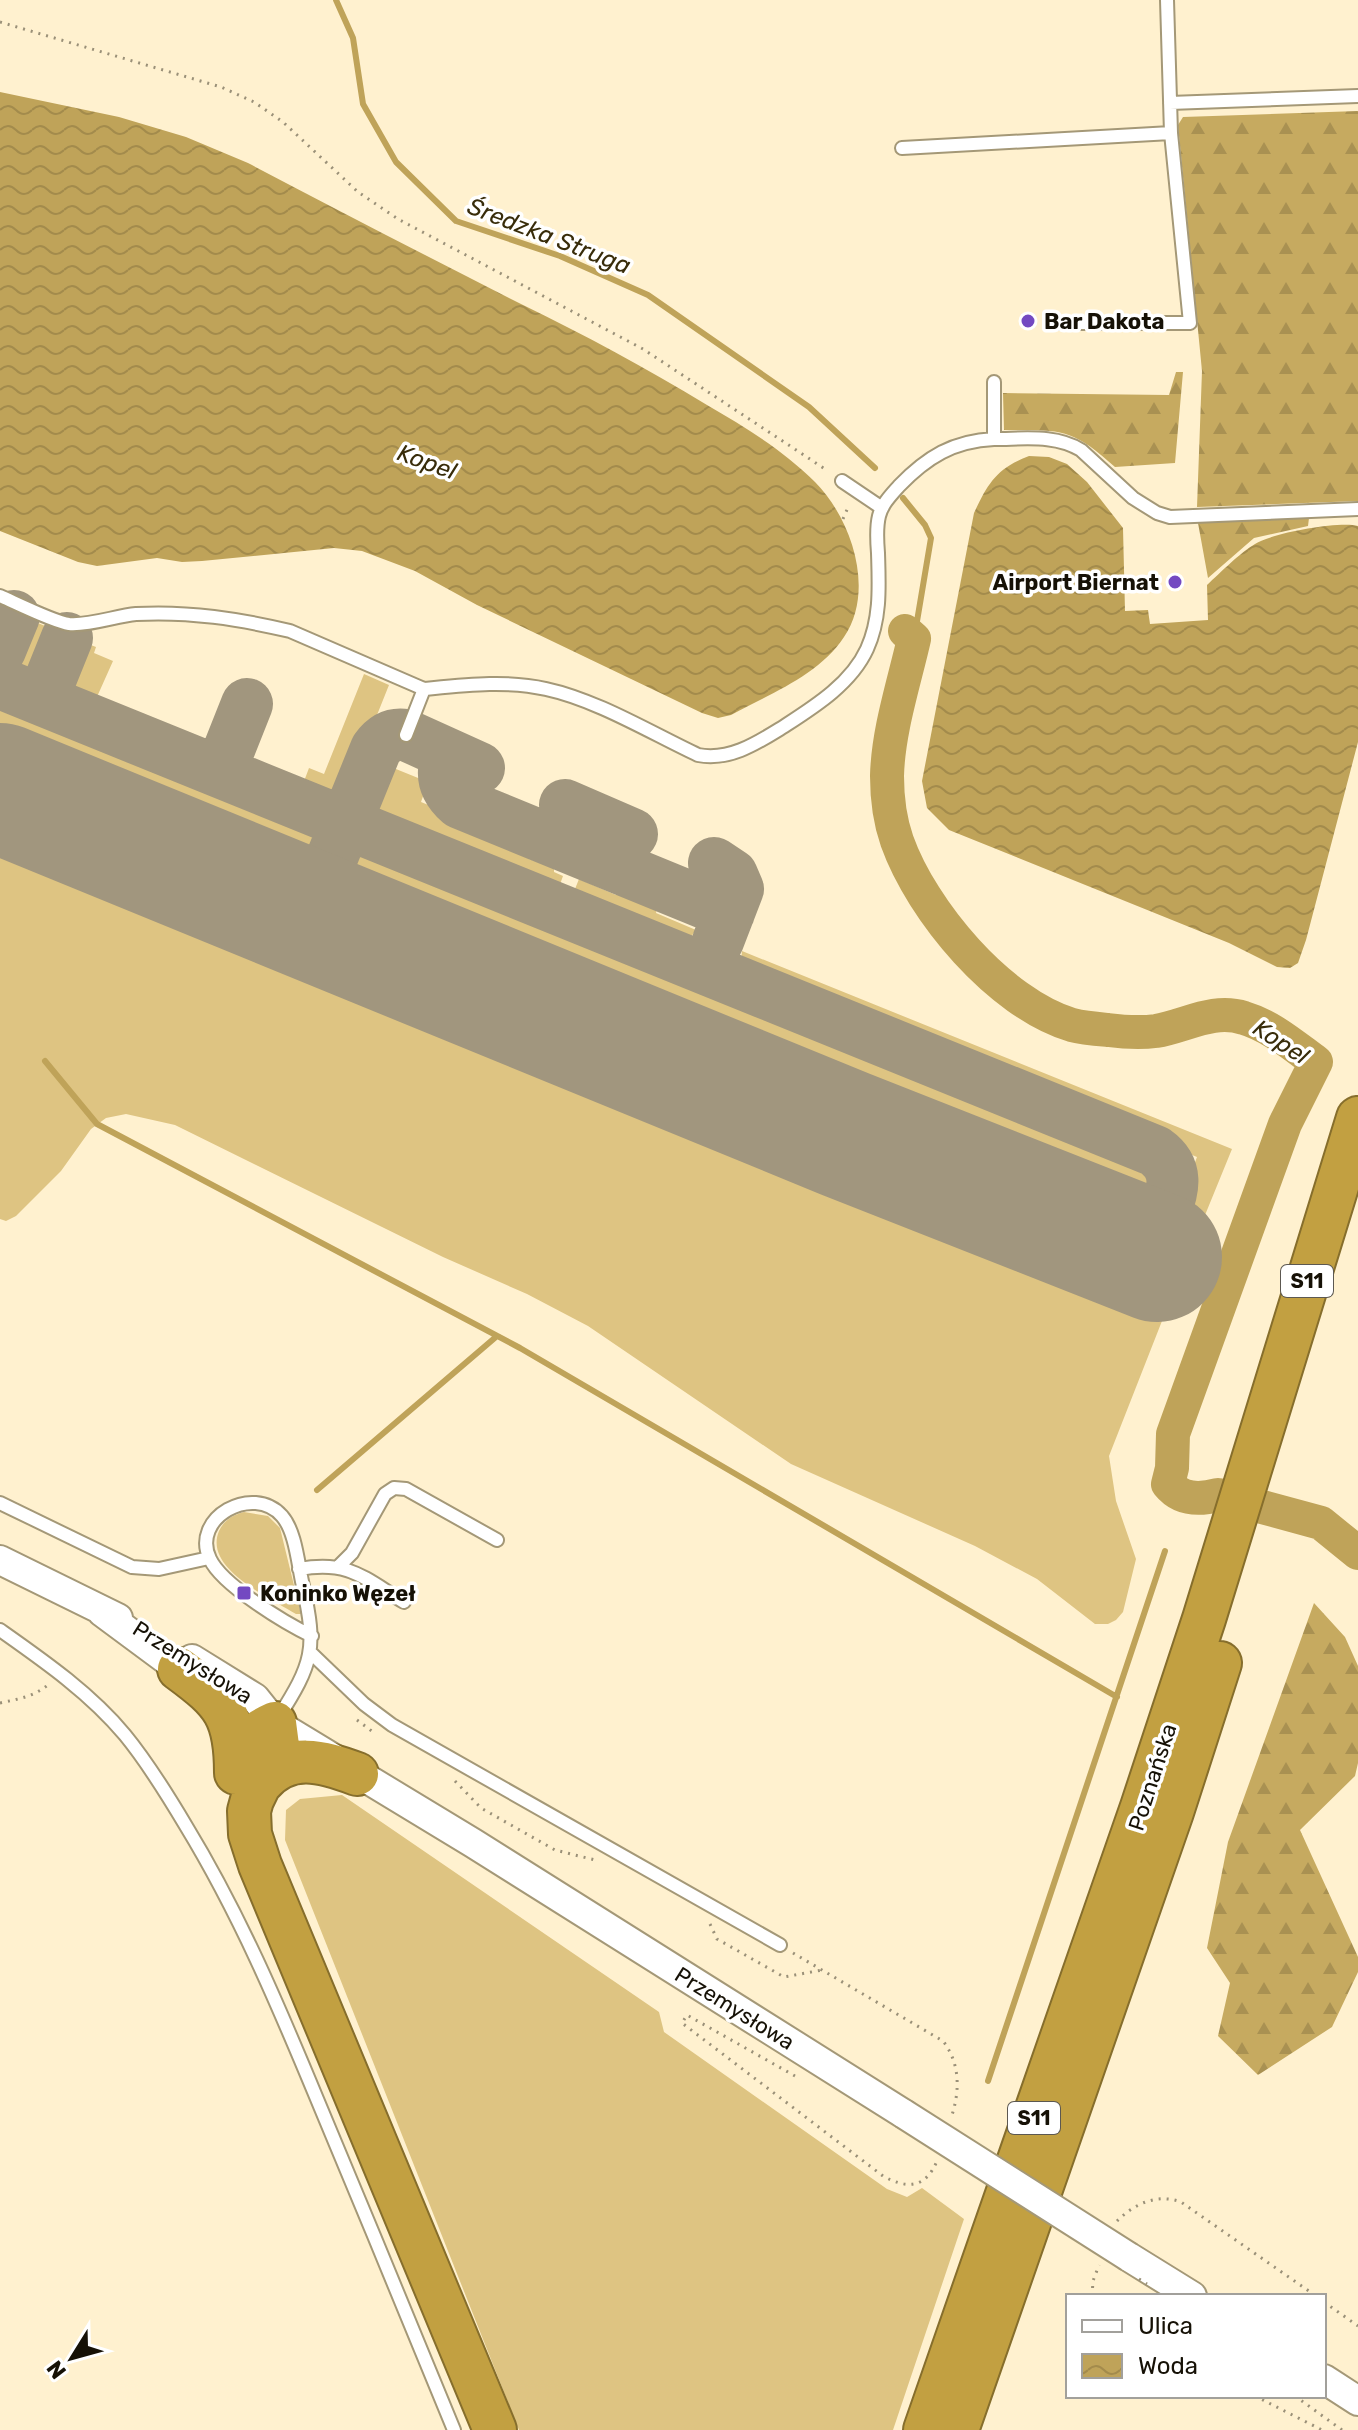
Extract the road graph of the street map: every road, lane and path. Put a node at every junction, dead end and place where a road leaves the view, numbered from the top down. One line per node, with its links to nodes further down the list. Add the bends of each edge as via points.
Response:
1 (1167, 0): 4 (lane)
2 (0, 22): 10 (path, via 209,83 254,102 307,142 358,192 398,219 643,349)
3 (1358, 96): 4 (lane)
4 (1170, 103): 5 (lane)
5 (1171, 133): 6 (lane); 7 (lane, via 1190,323)
6 (902, 148)
7 (1051, 323)
8 (994, 382): 9 (lane)
9 (994, 439): 11 (lane, via 937,453 913,471); 12 (lane, via 1070,443 1145,507 1170,517)
10 (842, 481): 11 (lane)
11 (882, 508): 14 (lane, via 877,530 878,604 866,652 819,703 739,751 698,755 548,689 499,684)
12 (1358, 509)
13 (0, 596): 14 (lane, via 69,624 177,614 290,631)
14 (424, 689): 15 (lane)
15 (406, 735)
16 (1358, 1118): 18 (highway, Poznańska / S11)
17 (1358, 1216): 18 (highway, Poznańska / S11)
18 (1271, 1449): 20 (highway, Poznańska / S11)
19 (0, 1503): 22 (lane, via 132,1567 159,1569)
20 (1244, 1537): 57 (highway, Poznańska / S11, via 1137,1822); 58 (highway, Poznańska / S11, via 1172,1812)
21 (497, 1540): 24 (lane, via 406,1489 394,1488)
22 (209, 1558): 25 (lane, via 206,1543 215,1520 228,1508 254,1503 282,1516); 29 (lane, via 236,1587)
23 (0, 1560): 27 (street, Przemysłowa)
24 (339, 1566): 25 (lane); 26 (lane)
25 (299, 1569): 29 (lane)
26 (404, 1602)
27 (102, 1612): 31 (street, Przemysłowa); 35 (street, Przemysłowa, via 136,1624 248,1693)
28 (0, 1630): 32 (lane)
29 (312, 1636): 30 (lane)
30 (311, 1653): 35 (lane); 42 (lane, via 392,1725)
31 (179, 1669): 35 (street, Przemysłowa, via 238,1711); 37 (highway, via 224,1710)
32 (59, 1673): 33 (path, via 37,1693); 55 (lane, via 107,1715 141,1755 239,1920)
33 (0, 1703)
34 (355, 1718): 36 (path)
35 (275, 1723): 37 (highway, via 278,1746); 38 (street, Przemysłowa)
36 (376, 1734)
37 (249, 1774): 38 (highway, via 299,1761 319,1761); 56 (highway, via 249,1820 260,1865)
38 (357, 1774): 45 (street, Przemysłowa, bridge, via 904,2114)
39 (453, 1778): 40 (path, via 481,1808 555,1850)
40 (607, 1866)
41 (710, 1925): 43 (path, via 717,1939 784,1977)
42 (780, 1945)
43 (822, 1970)
44 (1114, 2226): 48 (path, via 1144,2202 1181,2202)
45 (1116, 2255): 46 (path, via 1093,2281); 47 (street, Przemysłowa)
46 (1092, 2294)
47 (1188, 2294)
48 (1313, 2294)
49 (1326, 2303): 50 (path)
50 (1358, 2326)
51 (1326, 2380): 54 (street)
52 (1259, 2398): 59 (path)
53 (1298, 2398): 60 (path)
54 (1358, 2401)
55 (454, 2430)
56 (495, 2430)
57 (925, 2430)
58 (957, 2430)
59 (1322, 2430)
60 (1342, 2430)

